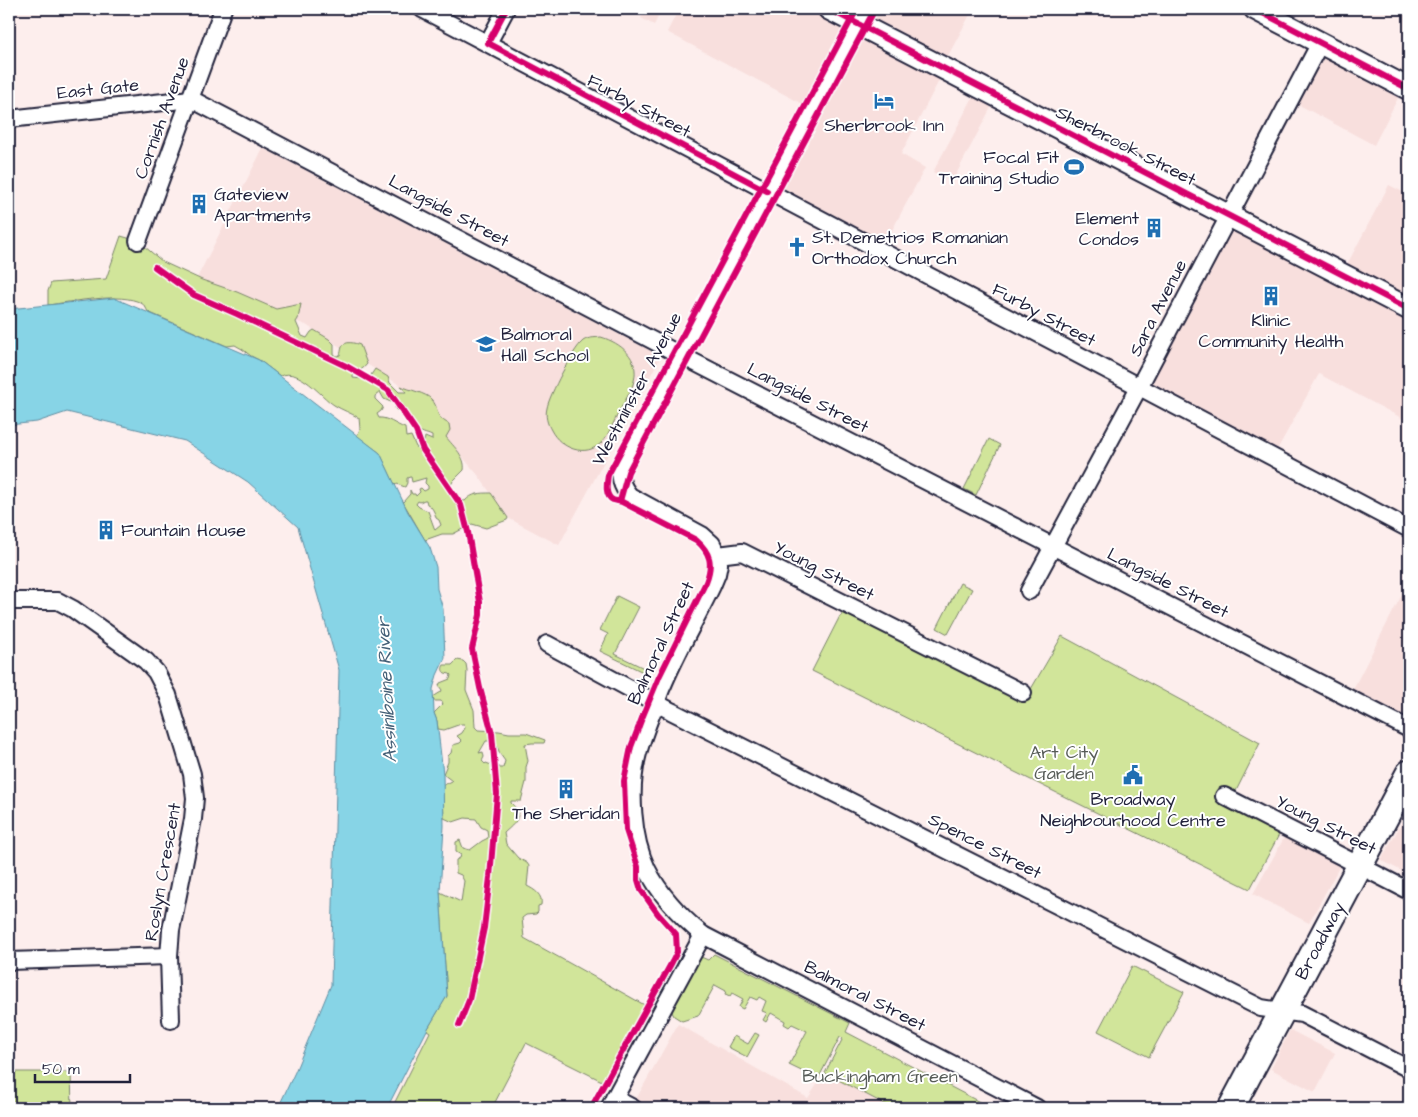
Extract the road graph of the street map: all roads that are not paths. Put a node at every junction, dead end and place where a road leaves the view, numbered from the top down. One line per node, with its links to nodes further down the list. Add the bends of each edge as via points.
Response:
1 (223, 9): 10 (street, Cornish Avenue)
2 (422, 9): 7 (street, Furby Street)
3 (506, 9): 7 (street)
4 (829, 9): 6 (main road, Sherbrook Street)
5 (1257, 9): 8 (main road)
6 (862, 16): 12 (street, Westminster Avenue); 13 (main road, Sherbrook Street)
7 (488, 43): 12 (street, Furby Street)
8 (1320, 43): 9 (main road); 13 (street, Sara Avenue)
9 (1407, 84)
10 (191, 99): 11 (street, East Gate); 14 (street, Cornish Avenue); 16 (street, Langside Street)
11 (9, 119)
12 (768, 191): 16 (street, Westminster Avenue); 17 (street, Furby Street)
13 (1229, 216): 15 (main road, Sherbrook Street); 17 (street, Sara Avenue)
14 (138, 240)
15 (1409, 309)
16 (680, 354): 19 (street, Langside Street); 20 (street, Westminster Avenue, via 622,464 620,480 630,496 702,535)
17 (1140, 387): 18 (street, Furby Street); 19 (street, Sara Avenue)
18 (1409, 529)
19 (1054, 547): 21 (street, Sara Avenue); 26 (street, Langside Street)
20 (718, 555): 24 (street, Young Street, via 742,552); 25 (street, Balmoral Street, via 717,574)
21 (1030, 592)
22 (9, 601): 32 (street, Roslyn Crescent, via 58,601 74,609 146,661 168,695 192,774 195,798)
23 (547, 644): 25 (street, Spence Street)
24 (1023, 693)
25 (656, 703): 31 (street, Balmoral Street, via 642,739 634,773 633,804 638,842 647,868 669,902); 34 (street, Spence Street, via 1261,1008)
26 (1409, 729)
27 (1409, 773): 29 (highway, Broadway)
28 (1224, 796): 29 (street, Young Street)
29 (1360, 866): 30 (street, Young Street); 34 (highway, Broadway)
30 (1409, 891)
31 (703, 935): 37 (street); 39 (street, Balmoral Street)
32 (169, 956): 33 (street, Roslyn Crescent); 35 (street, Roslyn Crescent)
33 (9, 961)
34 (1283, 1011): 36 (street, Spence Street, via 1302,1014); 40 (highway, Broadway)
35 (171, 1020)
36 (1409, 1069)
37 (612, 1103): 38 (street)
38 (633, 1108)
39 (1037, 1108)
40 (1231, 1108)

